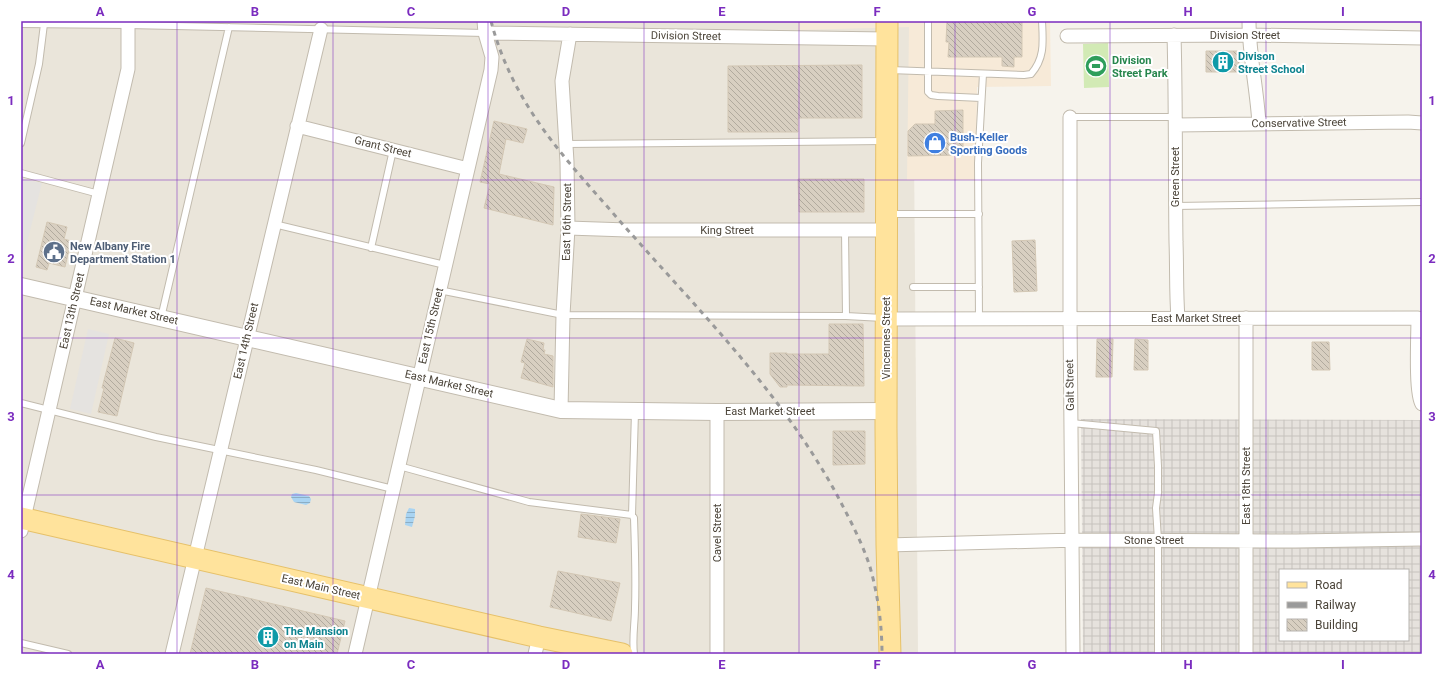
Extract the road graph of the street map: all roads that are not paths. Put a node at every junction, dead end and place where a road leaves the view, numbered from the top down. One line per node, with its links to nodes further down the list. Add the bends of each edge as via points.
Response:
1 (928, 21): 17 (lane)
2 (1042, 21): 18 (lane, via 1042,52 1040,61 1031,74)
3 (1249, 21): 12 (street)
4 (128, 23): 6 (lane); 7 (lane); 31 (street, East 13th Street, via 128,69)
5 (21, 24): 6 (lane)
6 (44, 24): 26 (lane, via 39,64)
7 (229, 27): 9 (lane); 48 (lane)
8 (485, 27): 9 (lane); 11 (street, Division Street); 29 (street, East 15th Street, via 492,57 491,70)
9 (321, 29): 24 (street, East 14th Street)
10 (887, 30): 11 (street, Division Street); 16 (main road, Vincennes Street)
11 (570, 34): 27 (street, East 16th Street, via 562,82)
12 (1249, 34): 14 (street, Division Street); 15 (street, Division Street); 23 (street)
13 (1068, 36): 14 (street, Division Street)
14 (1174, 36): 21 (street, Green Street)
15 (1422, 38)
16 (887, 70): 17 (lane); 25 (main road, Vincennes Street)
17 (928, 72): 18 (lane); 19 (lane, via 928,92 931,95)
18 (983, 74): 19 (lane)
19 (981, 98): 34 (lane)
20 (1070, 117): 21 (lane); 49 (street, Galt Street)
21 (1176, 121): 23 (street, Conservative Street); 33 (street, Green Street)
22 (1422, 123): 23 (street, Conservative Street)
23 (1259, 124)
24 (297, 126): 28 (street, Grant Street); 36 (street, East 14th Street)
25 (886, 141): 27 (lane); 35 (main road, Vincennes Street)
26 (21, 143)
27 (566, 144): 37 (street, East 16th Street)
28 (393, 150): 29 (street, Grant Street); 39 (lane)
29 (468, 168): 40 (street, East 15th Street)
30 (21, 173): 31 (lane)
31 (99, 194): 45 (street, East 13th Street)
32 (1422, 202): 33 (lane)
33 (1175, 206): 50 (street, Green Street)
34 (979, 214): 35 (lane); 43 (lane)
35 (885, 222): 38 (street, King Street); 53 (main road, Vincennes Street)
36 (274, 224): 39 (lane); 55 (street, East 14th Street)
37 (568, 228): 38 (street, King Street); 46 (street, East 16th Street)
38 (845, 230): 47 (lane)
39 (371, 248): 40 (lane)
40 (445, 265): 44 (street, East 15th Street)
41 (21, 286): 45 (street, East Market Street)
42 (914, 287): 43 (lane)
43 (979, 287): 54 (lane)
44 (439, 290): 46 (lane); 56 (street, East 15th Street)
45 (75, 298): 48 (street, East Market Street); 59 (street, East 13th Street)
46 (563, 315): 47 (lane); 60 (street, East 16th Street)
47 (846, 316): 53 (lane)
48 (161, 318): 55 (street, East Market Street)
49 (1070, 318): 50 (street, East Market Street); 54 (street, East Market Street); 64 (street, Galt Street)
50 (1178, 318): 51 (street, East Market Street)
51 (1246, 318): 52 (street, East Market Street); 73 (street, East 18th Street)
52 (1420, 318): 58 (street, East Market Street, via 1418,389)
53 (886, 319): 54 (street, East Market Street); 62 (main road, Vincennes Street)
54 (979, 319)
55 (247, 337): 56 (street, East Market Street); 65 (street, East 14th Street)
56 (419, 377): 60 (street, East Market Street); 66 (street, East 15th Street)
57 (21, 403): 59 (lane)
58 (1422, 404)
59 (49, 410): 65 (lane); 69 (street, East 13th Street)
60 (561, 410): 61 (street, East Market Street)
61 (635, 410): 63 (street, East Market Street); 68 (lane)
62 (886, 411): 63 (street, East Market Street); 74 (main road, Vincennes Street)
63 (717, 412): 85 (street, Cavel Street)
64 (1071, 423): 71 (street, Galt Street); 72 (lane, via 1156,431)
65 (220, 450): 67 (lane); 75 (street, East 14th Street)
66 (398, 466): 67 (street, East 15th Street); 68 (lane, via 529,502)
67 (393, 489): 76 (street, East 15th Street)
68 (632, 515): 84 (lane, via 635,539)
69 (22, 525): 75 (main road, East Main Street)
70 (1422, 539): 73 (street, Stone Street)
71 (1072, 540): 72 (street, Stone Street); 74 (street, Stone Street); 87 (street, Galt Street)
72 (1158, 540): 73 (street, Stone Street); 88 (lane)
73 (1246, 540): 89 (street, East 18th Street)
74 (887, 545): 86 (main road, Vincennes Street)
75 (193, 564): 76 (main road, East Main Street); 80 (street, East 14th Street)
76 (367, 604): 78 (main road, East Main Street); 81 (street, East 15th Street)
77 (21, 643): 79 (lane)
78 (537, 647): 82 (main road, East Main Street); 83 (main road, East Main Street)
79 (68, 654)
80 (172, 654)
81 (355, 654)
82 (560, 654)
83 (622, 654)
84 (634, 654)
85 (717, 654)
86 (890, 654)
87 (1073, 654)
88 (1158, 654)
89 (1246, 654)

